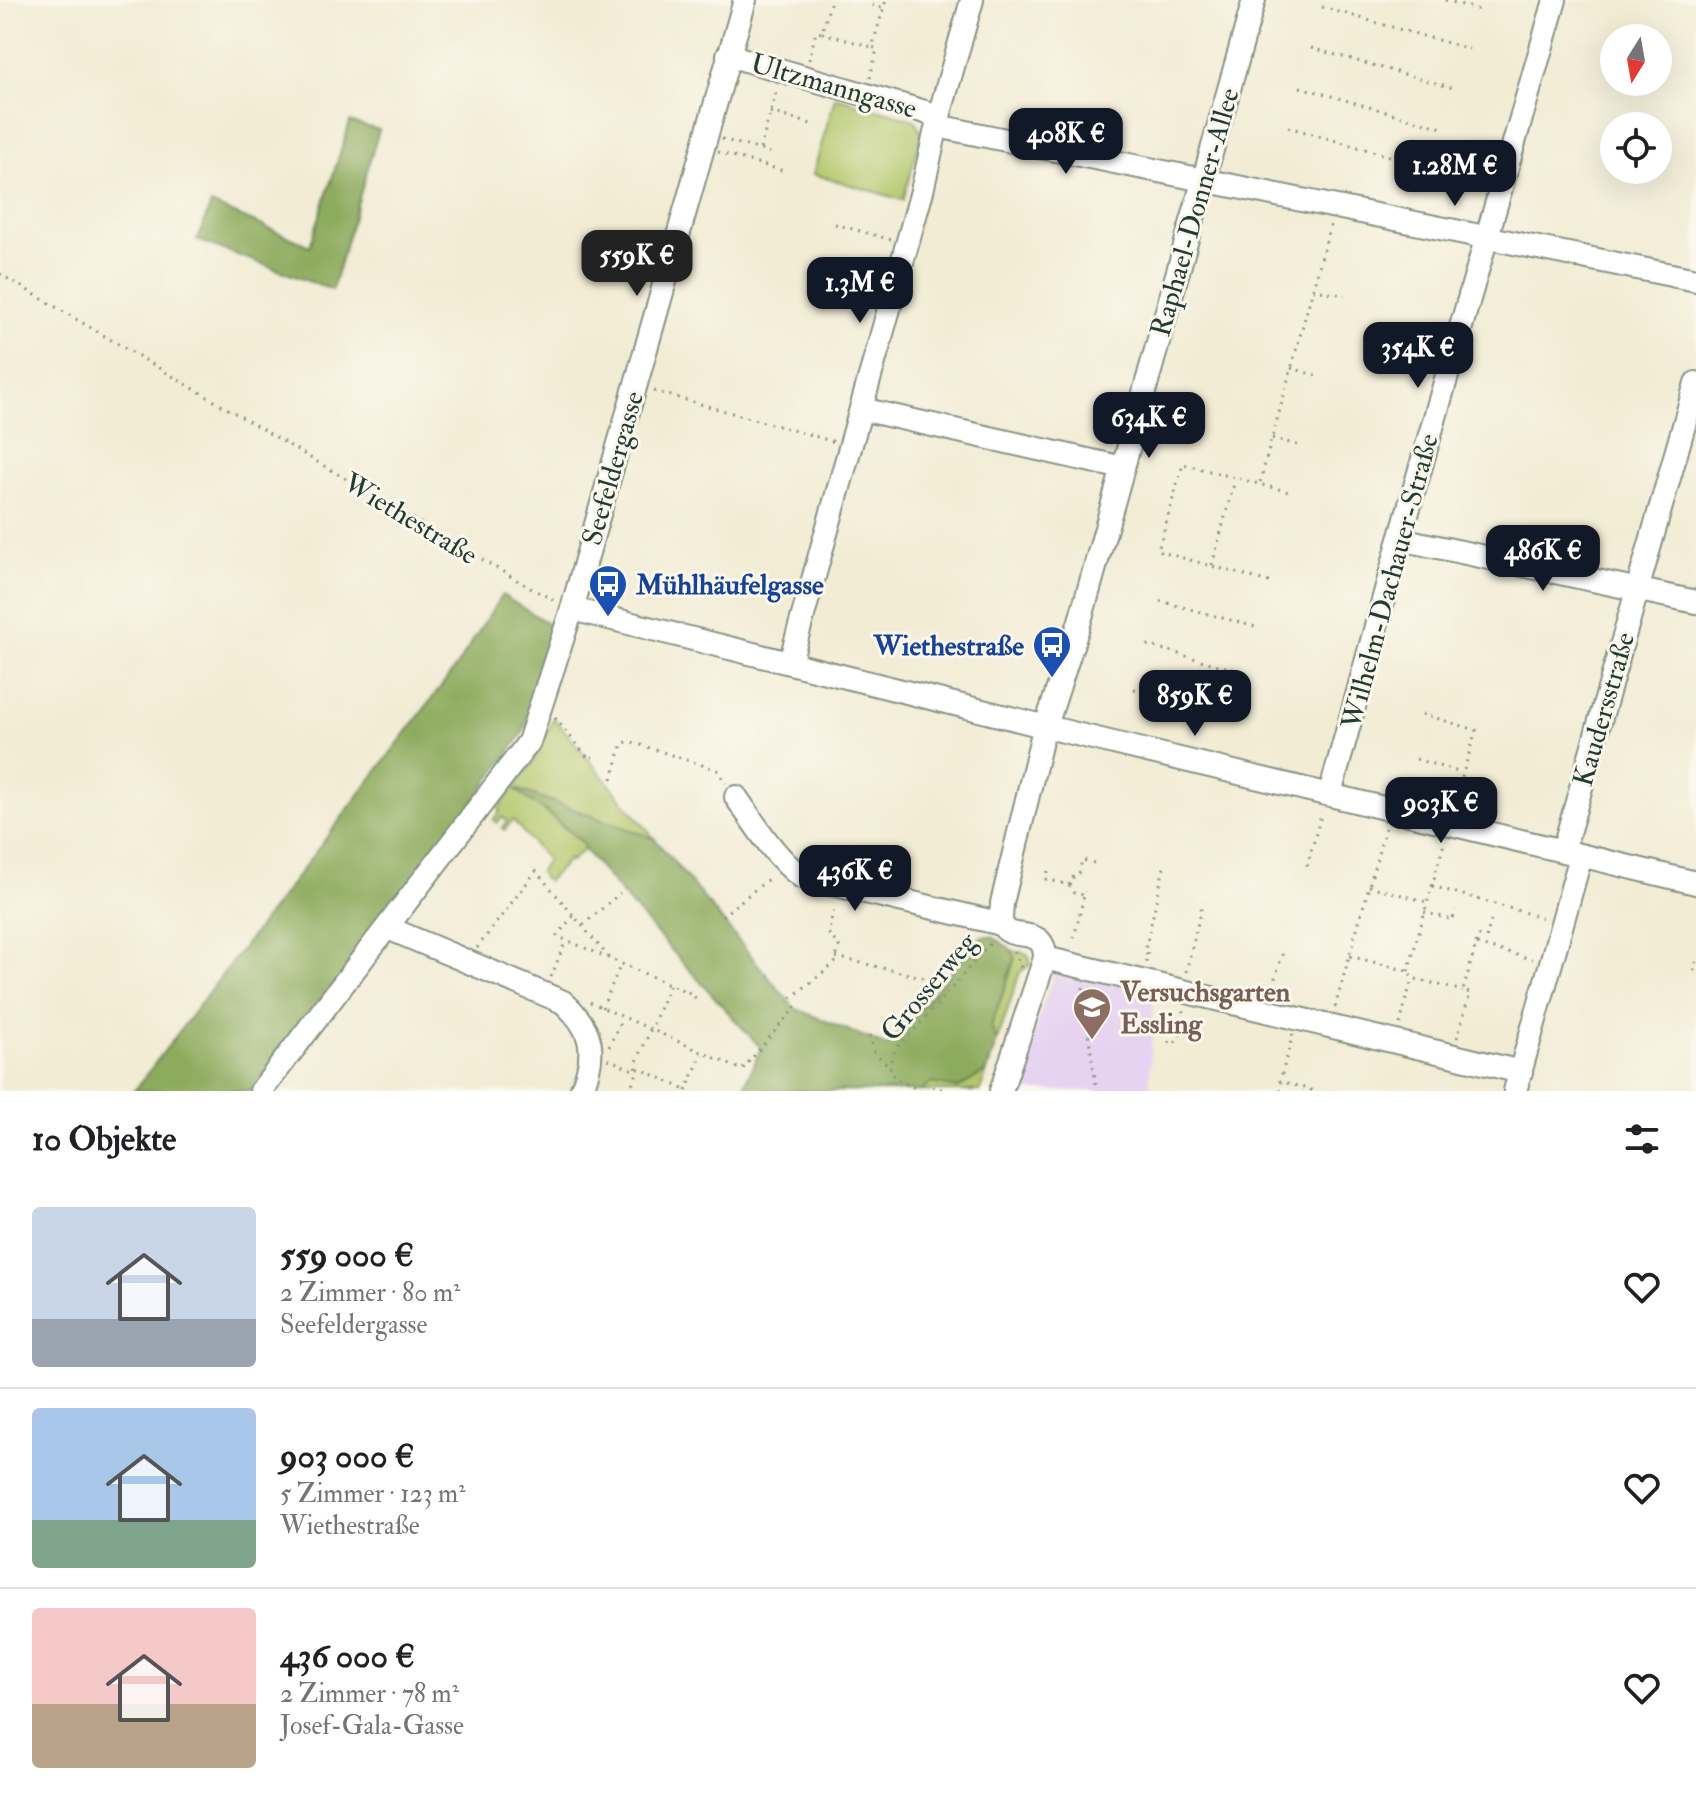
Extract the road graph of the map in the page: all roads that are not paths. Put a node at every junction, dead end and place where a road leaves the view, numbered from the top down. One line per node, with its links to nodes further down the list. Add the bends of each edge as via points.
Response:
1 (745, 0): 5 (street, Seefeldergasse)
2 (972, 0): 6 (street)
3 (1254, 0): 7 (street, Raphael-Donner-Allee)
4 (1555, 0): 8 (street, Wilhelm-Dachauer-Straße)
5 (728, 55): 6 (street, Ultzmanngasse); 16 (street, Seefeldergasse)
6 (938, 121): 7 (street, Ultzmanngasse); 11 (street)
7 (1203, 180): 8 (street, Ultzmanngasse); 12 (street, Raphael-Donner-Allee)
8 (1485, 238): 9 (street, Ultzmanngasse); 13 (street, Wilhelm-Dachauer-Straße)
9 (1696, 280)
10 (1696, 383): 14 (street, Kaudersstraße)
11 (861, 409): 12 (street); 17 (street)
12 (1123, 468): 18 (street, Raphael-Donner-Allee)
13 (1400, 539): 14 (street); 19 (street, Wilhelm-Dachauer-Straße)
14 (1638, 589): 15 (street); 21 (street, Kaudersstraße)
15 (1696, 602)
16 (572, 609): 17 (street); 23 (street, Seefeldergasse, via 529,742)
17 (790, 662): 18 (street)
18 (1047, 727): 19 (street); 24 (street, Raphael-Donner-Allee)
19 (1329, 794): 21 (street)
20 (736, 797): 24 (street, via 802,877)
21 (1572, 854): 22 (street); 26 (street, Kaudersstraße, via 1562,923)
22 (1696, 883)
23 (388, 928): 27 (street, Seefeldergasse); 28 (street, via 563,1002 577,1014 591,1049 590,1071)
24 (999, 930): 25 (street, via 1040,940)
25 (1045, 958): 26 (street, via 1452,1055); 29 (street)
26 (1518, 1082)
27 (261, 1091)
28 (581, 1091)
29 (1001, 1091)

